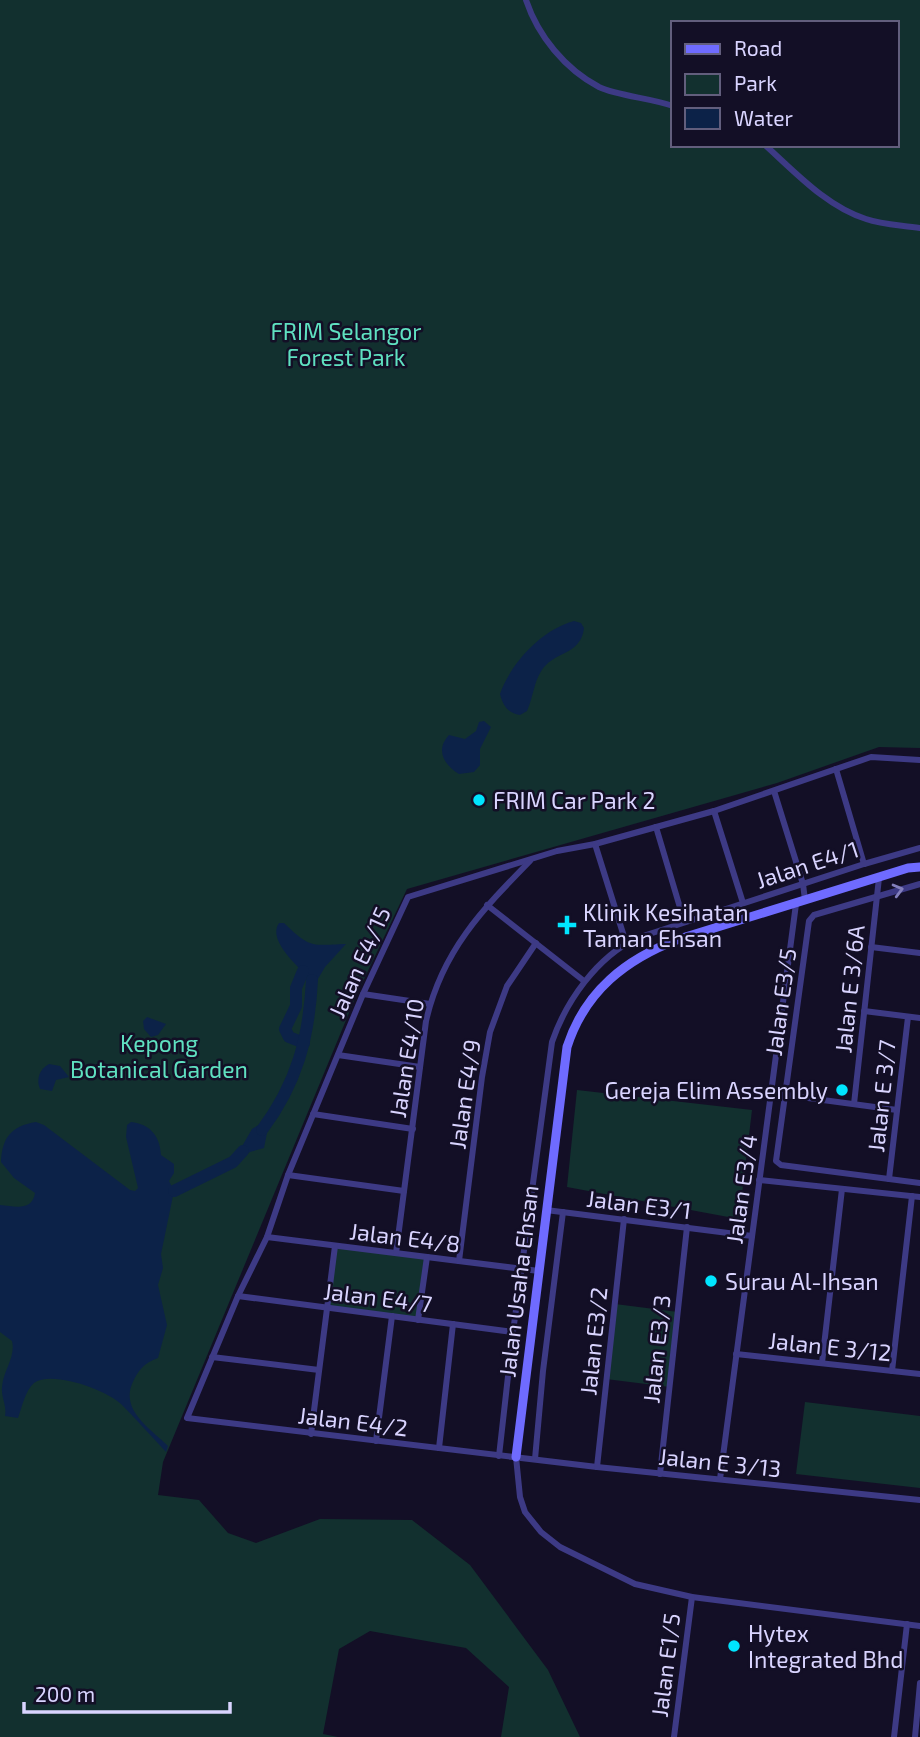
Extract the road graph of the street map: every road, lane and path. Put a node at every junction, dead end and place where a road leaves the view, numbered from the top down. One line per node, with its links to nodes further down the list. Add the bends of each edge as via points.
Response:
1 (526, 0): 2 (street, via 549,44 578,72 600,88)
2 (671, 106)
3 (767, 147): 4 (street, via 849,212)
4 (920, 228)
5 (920, 760): 6 (street, Jalan E4/15, via 877,756)
6 (836, 769): 7 (street, Jalan E4/15); 13 (street)
7 (775, 791): 8 (street, Jalan E4/15); 16 (street, Jalan E3/4)
8 (714, 811): 9 (street, Jalan E4/15); 20 (street)
9 (656, 827): 10 (street, Jalan E4/15); 22 (street)
10 (595, 844): 12 (street, Jalan E4/15); 24 (street)
11 (920, 847): 13 (street, Jalan E4/1)
12 (532, 859): 21 (street, Jalan E4/10); 28 (street, Jalan E4/15, via 408,897)
13 (864, 864): 16 (street, Jalan E4/1)
14 (920, 867): 15 (street, Jalan Usaha Ehsan)
15 (879, 878): 18 (street, Jalan E 3/6A); 19 (street, Jalan Usaha Ehsan)
16 (803, 884): 19 (street, Jalan E3/4); 20 (street, Jalan E4/1)
17 (920, 884): 18 (street, one-way to 17)
18 (877, 895): 25 (street, Jalan E 3/6A); 38 (street, Jalan E3/5, via 814,915 809,921)
19 (801, 902): 34 (street, Jalan Usaha Ehsan, via 649,950 600,990 575,1025); 37 (street, Jalan E3/4)
20 (743, 903): 22 (street, Jalan E4/1)
21 (487, 905): 23 (street); 29 (street, Jalan E4/10, via 453,951)
22 (684, 921): 24 (street, Jalan E4/1)
23 (536, 943): 27 (street); 59 (street, Jalan E4/9, via 507,985 490,1032)
24 (626, 943): 27 (street, Jalan E4/1)
25 (871, 947): 26 (street); 30 (street, Jalan E 3/6A)
26 (920, 953)
27 (584, 982): 33 (street, Jalan E4/1)
28 (363, 994): 29 (street); 35 (street, Jalan E4/15)
29 (430, 1004): 36 (street, Jalan E4/10)
30 (864, 1012): 31 (street); 39 (street, Jalan E 3/6A)
31 (908, 1017): 32 (street); 40 (street, Jalan E 3/7)
32 (920, 1018)
33 (552, 1042): 34 (street); 60 (street, Jalan E4/1)
34 (567, 1047): 50 (street, Jalan Usaha Ehsan)
35 (338, 1055): 36 (street); 41 (street, Jalan E4/15)
36 (421, 1067): 42 (street, Jalan E4/10)
37 (771, 1093): 38 (street); 45 (street, Jalan E3/4)
38 (785, 1095): 39 (street); 44 (street, Jalan E3/5, via 776,1161 781,1166)
39 (854, 1104): 40 (street)
40 (897, 1110): 44 (street, Jalan E 3/7)
41 (313, 1114): 42 (street); 43 (street, Jalan E4/15)
42 (412, 1129): 48 (street, Jalan E4/10)
43 (288, 1174): 48 (street); 55 (street, Jalan E4/15)
44 (889, 1179): 46 (street)
45 (759, 1180): 47 (street); 54 (street, Jalan E3/4)
46 (920, 1183)
47 (842, 1189): 49 (street); 70 (street)
48 (404, 1191): 57 (street, Jalan E4/10)
49 (916, 1197): 72 (street)
50 (546, 1210): 51 (street, Jalan E3/1); 61 (street, Jalan Usaha Ehsan)
51 (563, 1212): 52 (street, Jalan E3/1); 80 (street, Jalan E3/1)
52 (624, 1219): 53 (street, Jalan E3/1); 81 (street, Jalan E3/2)
53 (687, 1227): 54 (street, Jalan E3/1); 82 (street, Jalan E3/3)
54 (752, 1236): 68 (street, Jalan E3/4)
55 (267, 1237): 56 (street, Jalan E4/8); 62 (street, Jalan E4/15)
56 (335, 1246): 57 (street, Jalan E4/8); 63 (street)
57 (396, 1254): 58 (street, Jalan E4/8)
58 (427, 1257): 59 (street, Jalan E4/8); 65 (street)
59 (459, 1261): 60 (street, Jalan E4/8)
60 (522, 1269): 61 (street, Jalan E4/8); 67 (street, Jalan E4/1)
61 (538, 1271): 79 (street, Jalan Usaha Ehsan)
62 (238, 1296): 63 (street, Jalan E4/7); 69 (street, Jalan E4/15)
63 (327, 1308): 64 (street, Jalan E4/7); 71 (street)
64 (392, 1316): 65 (street, Jalan E4/7); 76 (street)
65 (418, 1320): 66 (street, Jalan E4/7)
66 (453, 1324): 67 (street, Jalan E4/7); 77 (street)
67 (513, 1332): 78 (street, Jalan E4/1)
68 (736, 1354): 70 (street, Jalan E 3/12); 83 (street, Jalan E3/4)
69 (212, 1357): 71 (street); 74 (street, Jalan E4/15)
70 (822, 1363): 72 (street, Jalan E 3/12)
71 (319, 1370): 75 (street)
72 (892, 1371): 73 (street, Jalan E 3/12)
73 (920, 1374)
74 (187, 1418): 75 (street, Jalan E4/2)
75 (311, 1434): 76 (street, Jalan E4/2)
76 (376, 1441): 77 (street, Jalan E4/2)
77 (439, 1448): 78 (street, Jalan E4/2)
78 (499, 1456): 79 (street, Jalan E4/2)
79 (516, 1457): 80 (street, Jalan E 3/13); 85 (street, Jalan Usaha Ehsan, via 523,1506 548,1538 635,1584)
80 (535, 1459): 81 (street, Jalan E 3/13)
81 (597, 1467): 82 (street, Jalan E 3/13)
82 (660, 1474): 83 (street, Jalan E 3/13)
83 (720, 1479): 84 (street, Jalan E 3/13)
84 (920, 1500)
85 (692, 1597): 86 (street, Jalan Usaha Ehsan); 89 (street, Jalan E1/5)
86 (907, 1624): 87 (street, Jalan Usaha Ehsan); 90 (street)
87 (920, 1626)
88 (920, 1683): 91 (street)
89 (674, 1737)
90 (894, 1737)
91 (915, 1737)

